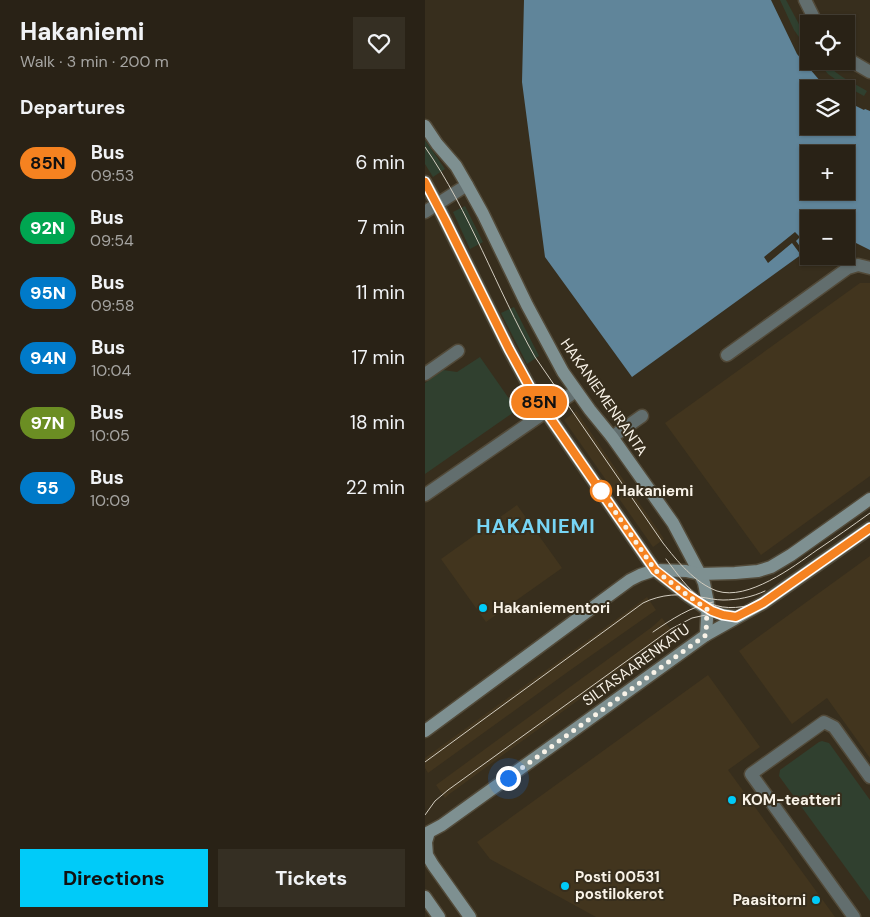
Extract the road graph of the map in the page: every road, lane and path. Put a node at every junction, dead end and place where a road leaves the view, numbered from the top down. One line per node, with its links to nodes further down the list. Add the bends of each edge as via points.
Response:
1 (805, 0): 2 (street)
2 (812, 15)
3 (855, 63): 4 (street)
4 (870, 72)
5 (425, 126): 7 (main road, HAKANIEMENRANTA)
6 (425, 182): 8 (main road)
7 (467, 185): 8 (street); 14 (main road, HAKANIEMENRANTA, via 543,336)
8 (437, 204): 9 (street); 15 (main road, via 509,349)
9 (425, 212)
10 (870, 268): 12 (street, via 858,265 848,268)
11 (458, 351): 13 (street)
12 (727, 355)
13 (425, 374)
14 (576, 391): 15 (street); 17 (main road, HAKANIEMENRANTA)
15 (546, 412): 18 (street); 21 (main road)
16 (642, 416): 17 (street)
17 (612, 437): 22 (main road, HAKANIEMENRANTA, via 669,517)
18 (425, 496)
19 (870, 499): 22 (main road, via 771,567 739,573)
20 (870, 528): 24 (main road, SILTASAARENKATU, via 763,603)
21 (655, 570): 22 (main road); 23 (main road); 26 (main road, via 630,580)
22 (700, 574): 23 (main road, HAKANIEMENRANTA)
23 (707, 609): 24 (main road); 25 (main road, HAKANIEMENRANTA)
24 (736, 617): 25 (main road, SILTASAARENKATU)
25 (706, 635): 28 (main road, SILTASAARENKATU, via 442,825)
26 (425, 731)
27 (870, 777): 32 (street, via 834,727 824,722 751,774)
28 (426, 833): 31 (main road, via 427,855)
29 (425, 896): 30 (main road)
30 (439, 917)
31 (470, 917)
32 (853, 917)

